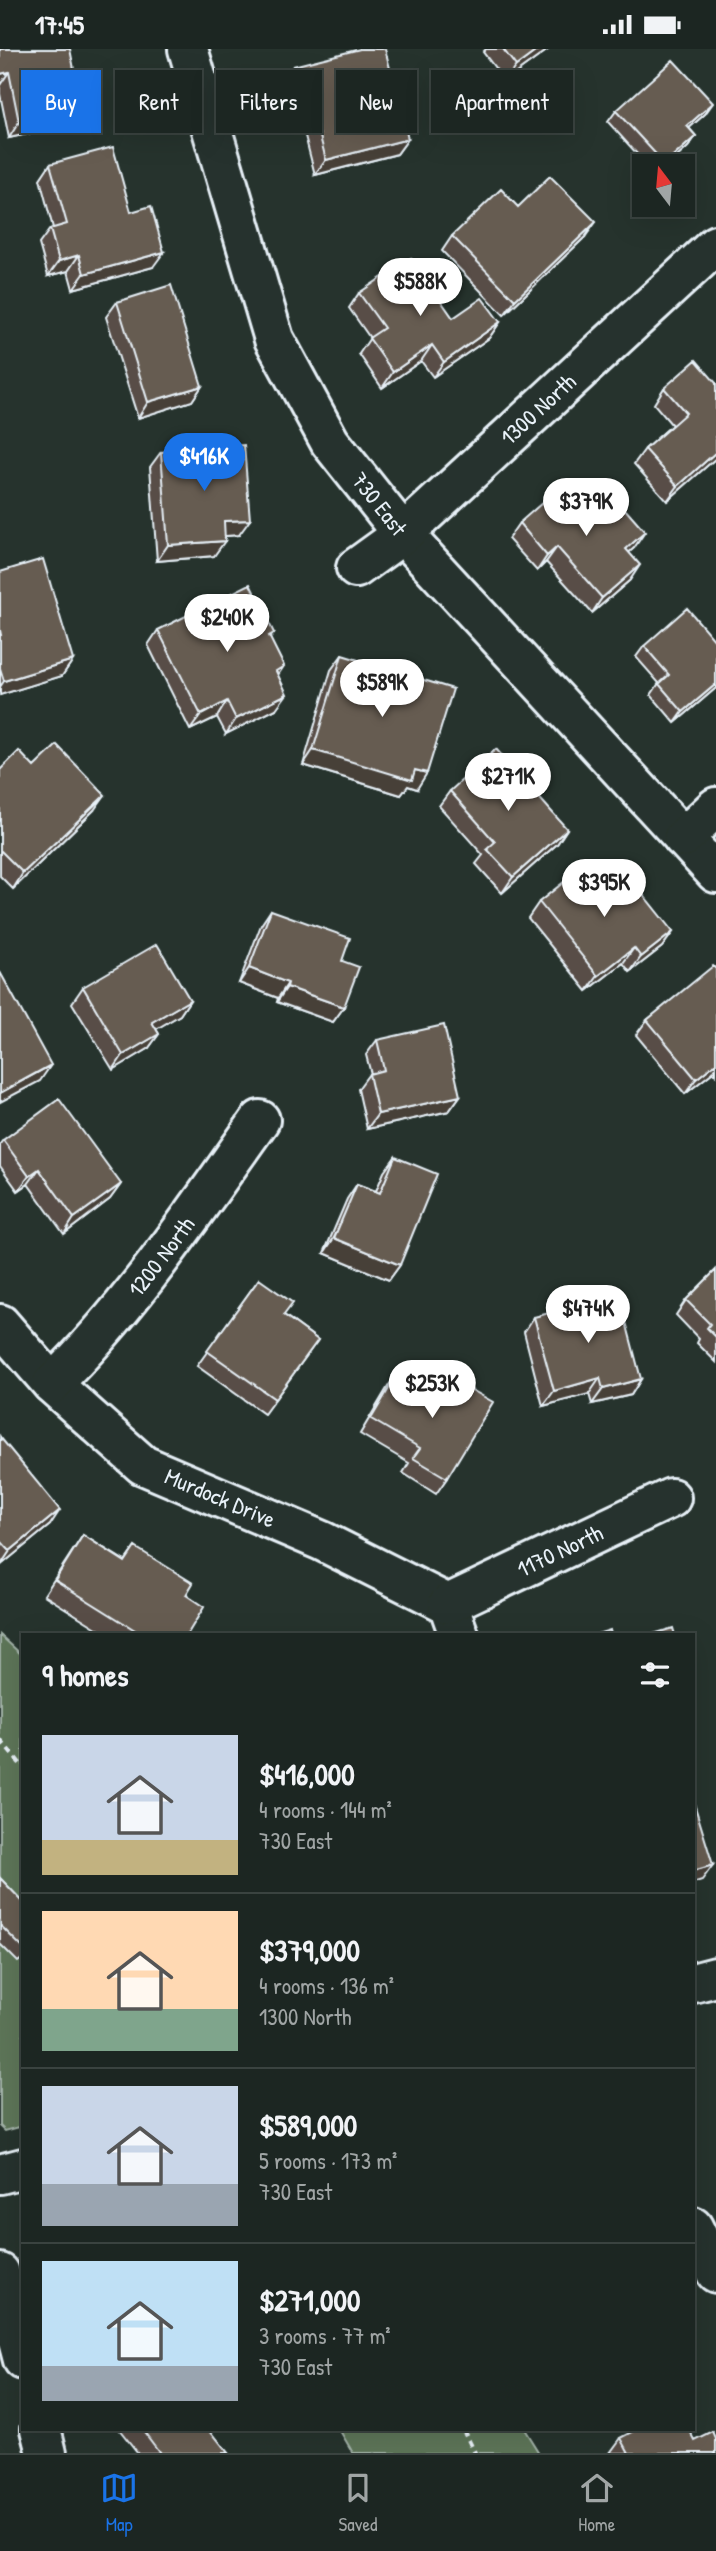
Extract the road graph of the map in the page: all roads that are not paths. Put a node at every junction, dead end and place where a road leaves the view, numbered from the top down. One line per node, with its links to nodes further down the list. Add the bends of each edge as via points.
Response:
1 (188, 49): 3 (street, 730 East, via 274,339 330,442)
2 (716, 245): 3 (street, 1300 North)
3 (403, 534): 4 (street, 1300 North); 6 (street, 730 East)
4 (356, 568)
5 (716, 807): 6 (street)
6 (683, 838): 7 (street, 730 East)
7 (716, 873)
8 (260, 1120): 10 (street, 1200 North, via 87,1350)
9 (0, 1324): 10 (street, Murdock Drive)
10 (52, 1384): 12 (street, Murdock Drive, via 143,1465 322,1541)
11 (671, 1497): 12 (street, 1170 North)
12 (454, 1619)
13 (716, 1977): 14 (street)
14 (695, 1982)
15 (21, 2169): 16 (street)
16 (0, 2174)
17 (695, 2231): 19 (street)
18 (0, 2273): 20 (street)
19 (716, 2273)
20 (21, 2352)
21 (42, 2431): 22 (street)
22 (47, 2453)

